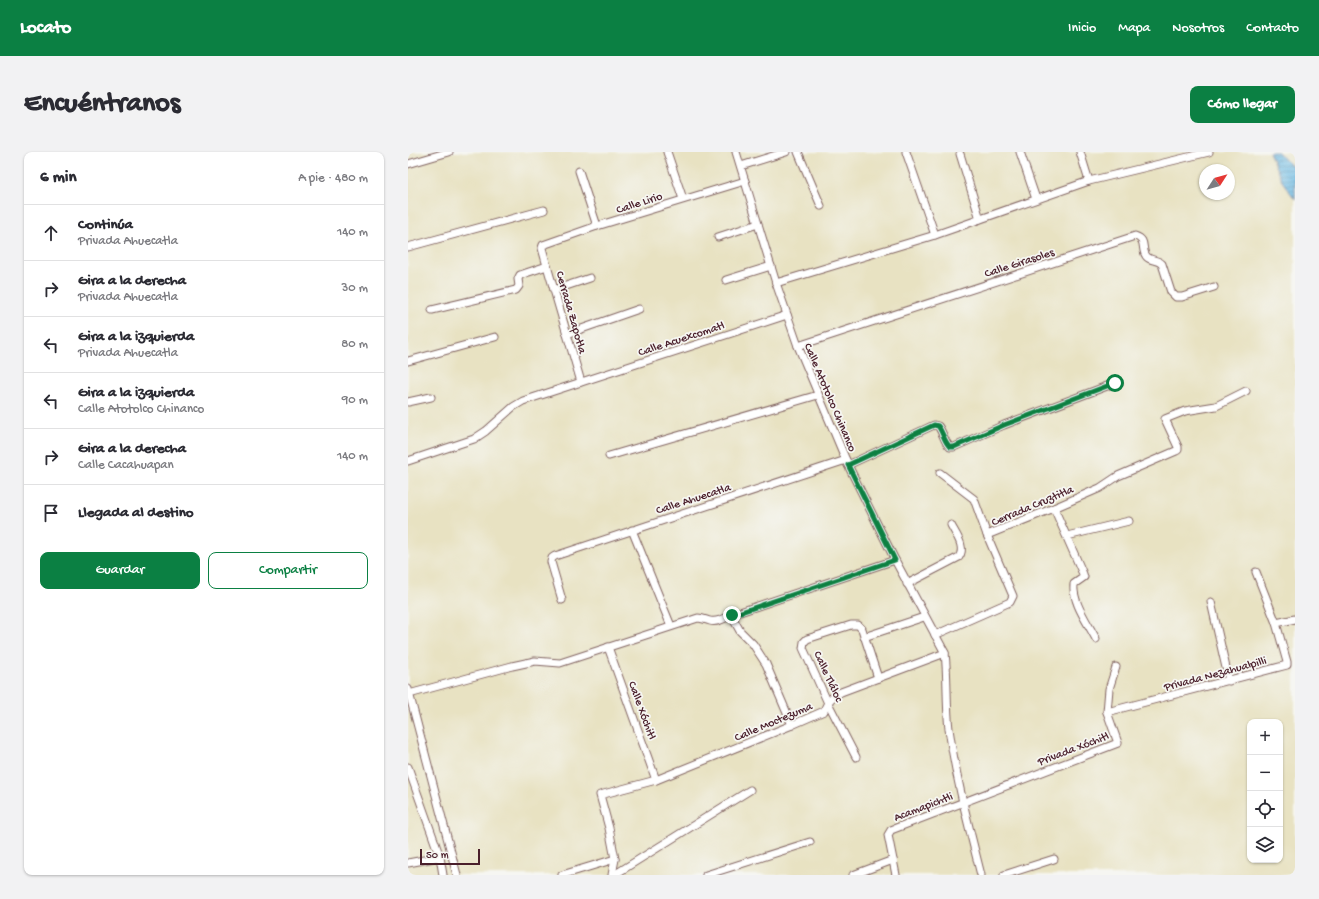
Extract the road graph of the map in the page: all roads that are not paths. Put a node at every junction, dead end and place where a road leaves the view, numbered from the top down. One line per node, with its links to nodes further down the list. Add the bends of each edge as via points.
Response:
1 (450, 152): 11 (street)
2 (667, 152): 16 (street)
3 (736, 152): 12 (street, Calle Atotolco Chinanco)
4 (786, 152): 12 (street)
5 (798, 152): 18 (street)
6 (906, 152): 23 (street)
7 (1020, 152): 17 (street)
8 (1080, 152): 15 (street)
9 (1209, 152): 15 (street)
10 (960, 154): 20 (street)
11 (408, 164)
12 (741, 166): 14 (street, Calle Atotolco Chinanco)
13 (579, 171): 22 (street)
14 (745, 181): 16 (street, Calle Lirio); 21 (street, Calle Atotolco Chinanco)
15 (1088, 181): 17 (street)
16 (683, 199): 22 (street, Calle Lirio)
17 (1036, 199): 20 (street)
18 (821, 206)
19 (544, 210): 25 (street)
20 (980, 219): 23 (street)
21 (758, 224): 24 (street); 28 (street, Calle Atotolco Chinanco)
22 (597, 226): 26 (street, Calle Lirio, via 546,243)
23 (935, 235): 31 (street)
24 (718, 237)
25 (408, 246)
26 (542, 248): 27 (street, Cerrada Zapotla)
27 (547, 266): 33 (street, Cerrada Zapotla); 35 (street, via 520,275 516,290)
28 (771, 266): 30 (street); 31 (street, Calle Atotolco Chinanco)
29 (590, 278): 33 (street)
30 (726, 280)
31 (776, 283): 36 (street, Calle Atotolco Chinanco)
32 (1214, 287): 39 (street, Calle Girasoles, via 1176,297 1171,292 1162,264 1147,257 1142,240 1134,236)
33 (554, 290): 37 (street, Cerrada Zapotla)
34 (639, 309): 37 (street)
35 (432, 310)
36 (787, 315): 39 (street, Calle Atotolco Chinanco); 41 (street, Calle Acuexcomatl)
37 (567, 334): 41 (street, Cerrada Zapotla)
38 (495, 337): 40 (street)
39 (798, 346): 44 (street, Calle Atotolco Chinanco)
40 (408, 361)
41 (581, 382): 48 (street, Calle Acuexcomatl, via 523,401 474,439)
42 (1119, 384): 49 (street, Calle Ahuecatla, via 1115,383 1011,422 954,447 947,444 938,426 934,425)
43 (1246, 391): 51 (street, Cerrada Cruztitla, via 1216,406 1185,411 1165,419 1178,450)
44 (818, 395): 47 (street); 49 (street, Calle Atotolco Chinanco)
45 (431, 397): 46 (street)
46 (408, 402)
47 (609, 456)
48 (408, 461)
49 (847, 463): 54 (street, Calle Ahuecatla); 57 (street, Calle Atotolco Chinanco)
50 (940, 473): 55 (street, via 974,499)
51 (1054, 508): 55 (street, Cerrada Cruztitla); 56 (street)
52 (1129, 521): 56 (street)
53 (951, 525): 59 (street, via 962,547 959,557)
54 (632, 530): 60 (street, Calle Ahuecatla, via 552,558); 66 (street)
55 (987, 535): 67 (street, Cerrada Cruztitla, via 1013,596 1010,602)
56 (1067, 536): 69 (street, via 1084,577 1074,584 1075,599)
57 (895, 560): 59 (street, Calle Atotolco Chinanco); 62 (street)
58 (1256, 572): 65 (street, Privada Nezahualpilli)
59 (907, 584): 63 (street, Calle Atotolco Chinanco)
60 (562, 600)
61 (1211, 602): 74 (street)
62 (732, 615): 66 (street, via 717,622 698,618); 79 (street, via 740,631 753,644 766,664)
63 (924, 617): 67 (street, Calle Atotolco Chinanco); 68 (street)
64 (1295, 619): 65 (street)
65 (1276, 624): 74 (street, Privada Nezahualpilli, via 1287,665)
66 (671, 626): 70 (street)
67 (935, 635): 71 (street, Calle Atotolco Chinanco)
68 (864, 636): 73 (street); 76 (street, Calle Tláloc, via 858,625 851,625 804,642 803,648)
69 (1096, 639)
70 (608, 647): 75 (street, via 560,663 535,661); 82 (street, Calle Xóchitl)
71 (945, 654): 73 (street, Calle Moctezuma); 84 (street, Calle Atotolco Chinanco, via 949,729)
72 (1116, 667): 78 (street, Privada Xóchitl, via 1109,689)
73 (878, 678): 76 (street, Calle Moctezuma, via 841,692)
74 (1229, 681): 78 (street, Privada Nezahualpilli)
75 (409, 691): 77 (street)
76 (828, 702): 79 (street, Calle Moctezuma, via 824,711); 80 (street, Calle Tláloc)
77 (410, 704): 92 (street)
78 (1107, 712): 84 (street, Privada Xóchitl, via 1118,743)
79 (792, 725): 82 (street, Calle Moctezuma)
80 (856, 757)
81 (408, 767): 86 (street)
82 (656, 780): 87 (street, Calle Moctezuma, via 600,795)
83 (750, 790): 94 (street)
84 (962, 802): 89 (street, Acamapichtli, via 891,830 888,835); 98 (street, Calle Atotolco Chinanco)
85 (810, 842): 95 (street)
86 (440, 856): 90 (street); 91 (street)
87 (615, 859): 93 (street); 94 (street)
88 (1054, 859): 99 (street)
89 (892, 860): 96 (street); 97 (street, Acamapichtli)
90 (408, 863)
91 (443, 875)
92 (457, 875)
93 (562, 875)
94 (613, 875)
95 (706, 875)
96 (853, 875)
97 (896, 875)
98 (981, 875)
99 (1004, 875)

